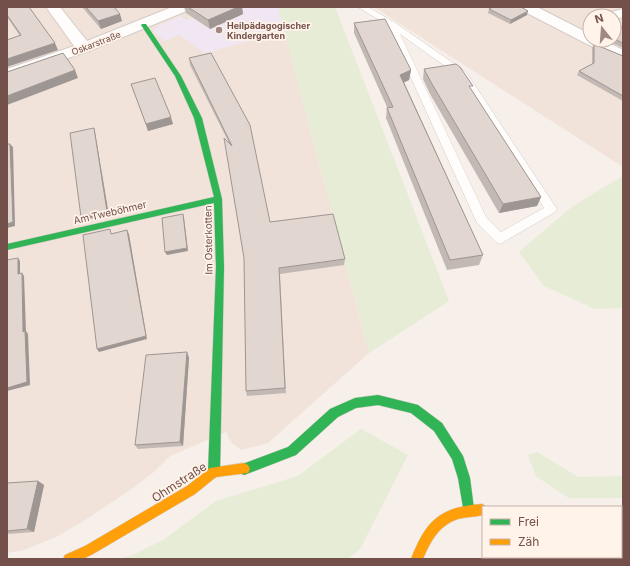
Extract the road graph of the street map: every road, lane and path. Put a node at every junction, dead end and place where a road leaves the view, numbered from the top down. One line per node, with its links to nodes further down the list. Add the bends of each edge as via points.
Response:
1 (53, 7): 10 (street)
2 (184, 7): 6 (street, Oskarstraße)
3 (362, 7): 5 (lane)
4 (526, 7): 8 (street)
5 (391, 24): 5 (lane, via 463,74 551,209 500,239 481,220)
6 (144, 25): 10 (street, Oskarstraße); 14 (street, Im Osterkotten, via 178,76 198,118)
7 (582, 25): 8 (street)
8 (568, 29): 9 (street)
9 (582, 36)
10 (84, 48): 13 (street, Oskarstraße)
11 (606, 48): 12 (street)
12 (623, 56)
13 (7, 74)
14 (218, 199): 15 (street, Am Tweböhmer); 16 (street, Im Osterkotten, via 220,267)
15 (7, 247)
16 (214, 472): 17 (street, Ohmstraße, via 243,469 292,451 334,413 355,403 378,400 414,409 438,427 457,456 464,478); 19 (street, Ohmstraße, via 191,490 89,550)
17 (468, 509): 18 (street); 20 (street, via 450,515 434,526 422,542)
18 (482, 510)
19 (68, 559)
20 (417, 559)

